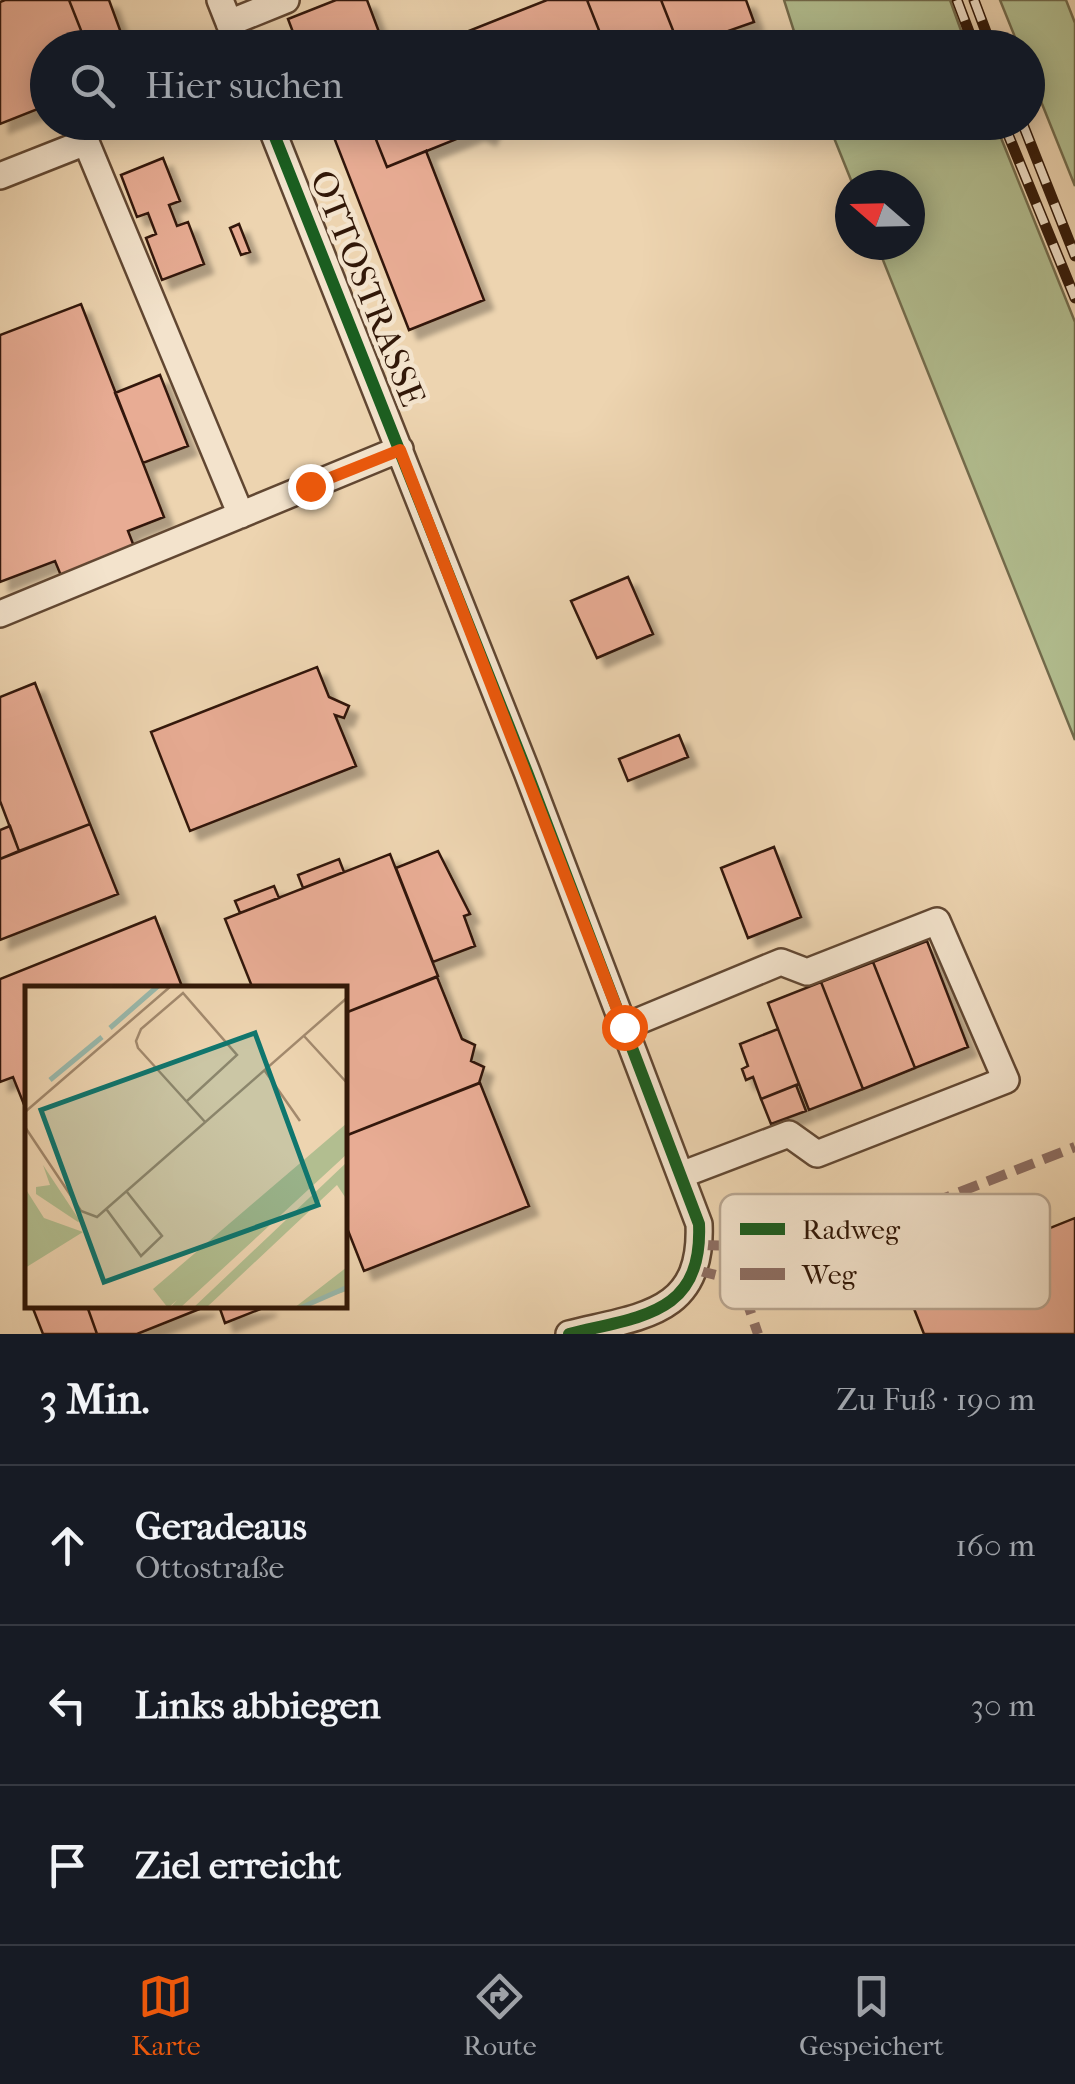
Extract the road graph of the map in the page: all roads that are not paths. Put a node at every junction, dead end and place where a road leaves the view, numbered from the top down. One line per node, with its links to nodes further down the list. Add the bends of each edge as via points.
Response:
1 (286, 0): 2 (street)
2 (230, 24)
3 (276, 140): 5 (street, OTTOSTRASSE)
4 (0, 176): 6 (street, via 86,142)
5 (400, 450): 6 (street); 8 (street, OTTOSTRASSE)
6 (242, 515): 7 (street)
7 (0, 614)
8 (624, 1027): 9 (street, OTTOSTRASSE); 9 (street, via 782,962 807,972 937,921 1006,1080 818,1154 789,1134)
9 (681, 1174): 10 (street, OTTOSTRASSE, via 699,1224 698,1261 683,1294 636,1318)
10 (569, 1334)

